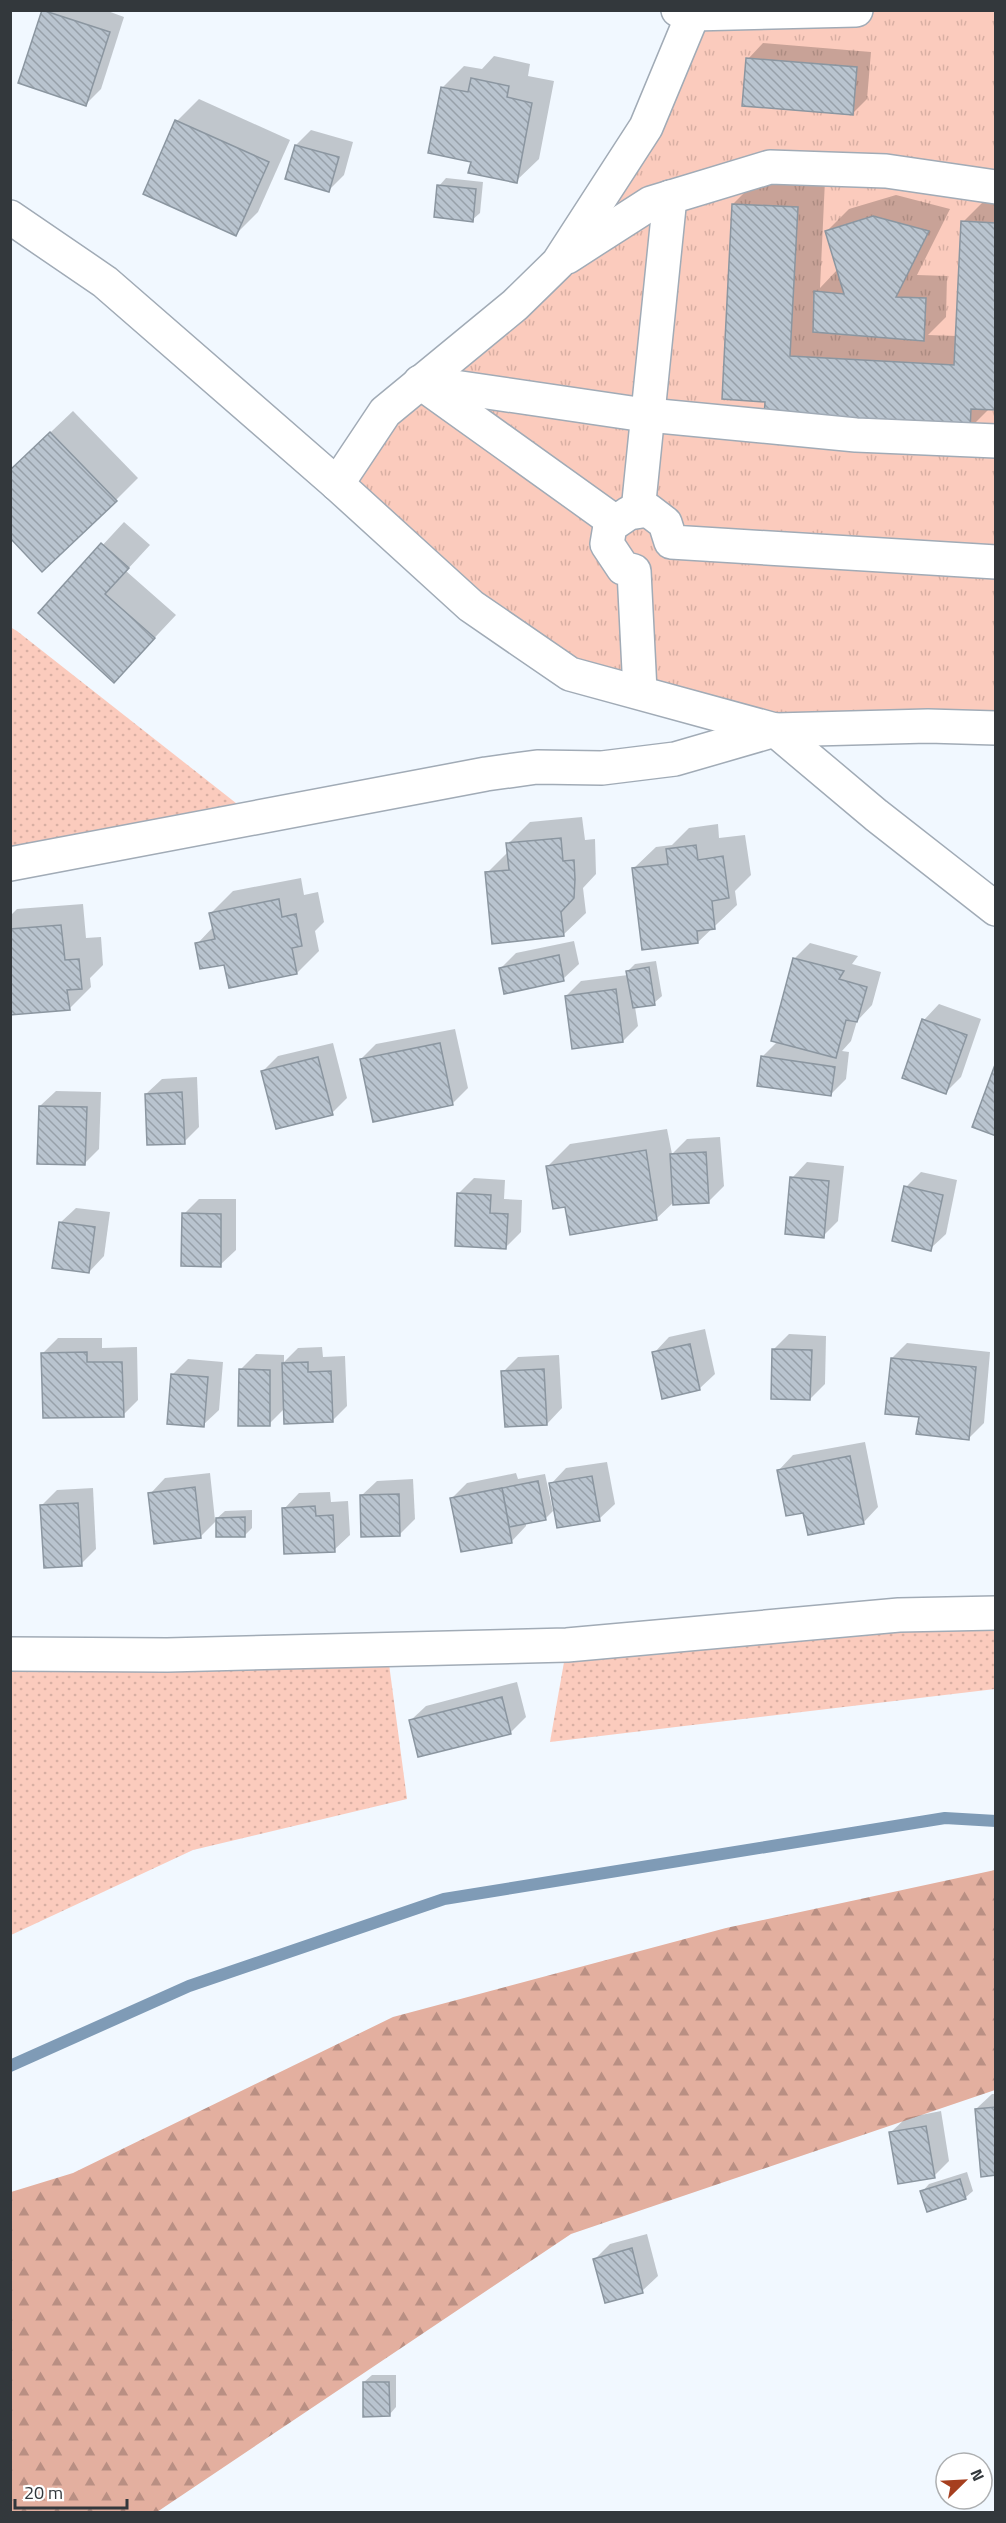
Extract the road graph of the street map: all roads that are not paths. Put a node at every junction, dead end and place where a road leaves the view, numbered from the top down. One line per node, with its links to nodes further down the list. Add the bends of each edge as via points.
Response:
1 (856, 10): 2 (street)
2 (685, 12): 6 (street, via 646,127)
3 (996, 188): 4 (street, via 886,171 770,167)
4 (670, 197): 6 (street, via 651,203); 8 (street)
5 (10, 217): 10 (street, via 105,282)
6 (558, 263): 7 (street, via 515,305)
7 (420, 382): 8 (street); 10 (street, via 385,412); 11 (street)
8 (649, 415): 9 (street, via 856,435); 11 (street)
9 (996, 441)
10 (337, 484): 13 (street, via 471,606 530,647 570,674)
11 (627, 517): 12 (street, via 648,510 665,523 671,542); 13 (street, via 610,526 607,544 623,567 634,571)
12 (996, 562)
13 (640, 691): 15 (street)
14 (996, 728): 15 (street)
15 (775, 729): 16 (street, via 675,759 612,768 537,767 486,774); 17 (street)
16 (10, 864)
17 (996, 909)
18 (996, 1613): 19 (street, via 899,1615 567,1645 167,1655)
19 (10, 1654)

